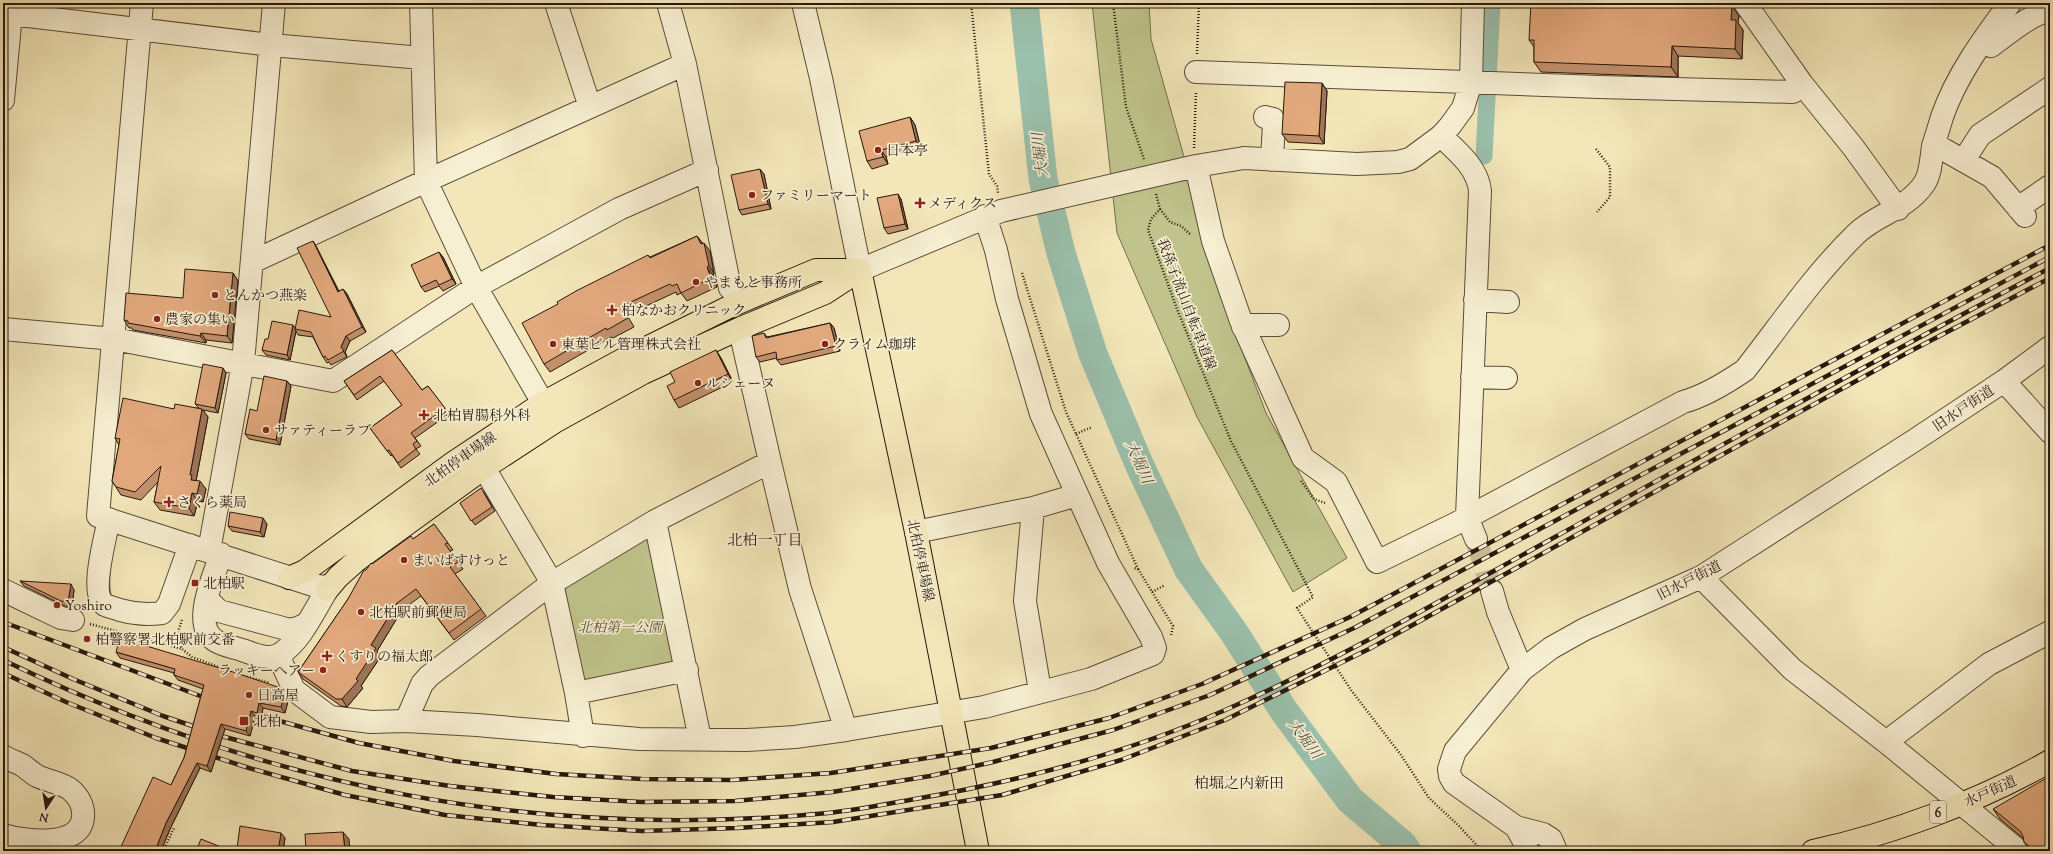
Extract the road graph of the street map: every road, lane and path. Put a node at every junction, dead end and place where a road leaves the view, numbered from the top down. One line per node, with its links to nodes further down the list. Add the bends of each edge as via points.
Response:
1 (142, 3): 14 (street)
2 (274, 3): 16 (street)
3 (421, 3): 17 (street)
4 (556, 3): 24 (street)
5 (668, 3): 18 (street)
6 (803, 3): 40 (street)
7 (971, 3): 38 (path, via 989,174 997,186)
8 (1113, 3): 33 (path, 我孫子流山自転車道線, via 1126,107)
9 (1473, 3): 20 (street)
10 (1745, 3): 21 (street)
11 (2010, 3): 15 (street)
12 (8, 10): 14 (street); 23 (street)
13 (2050, 10): 15 (street, via 2041,12 1991,46)
14 (139, 30): 16 (street); 49 (street)
15 (1983, 41): 27 (street, via 1953,92)
16 (271, 45): 17 (street); 39 (street)
17 (422, 58): 34 (street)
18 (685, 64): 24 (street); 32 (street)
19 (1196, 72): 20 (street)
20 (1470, 82): 21 (street, via 1522,90 1598,94 1793,92); 26 (street, via 1462,108)
21 (1802, 84): 36 (street, via 1853,147)
22 (2050, 88): 30 (street, via 1980,135)
23 (3, 100)
24 (590, 107): 34 (street)
25 (1265, 117): 29 (street, via 1273,119 1274,123)
26 (1441, 136): 29 (street, via 1416,155 1398,162 1357,164); 44 (street, via 1461,154 1479,180)
27 (1934, 144): 30 (street); 36 (street, via 1929,174 1924,185)
28 (1596, 149): 37 (path, via 1610,167 1610,197)
29 (1272, 160): 31 (street, via 1244,158)
30 (1964, 160): 35 (street, via 1992,178 2022,212)
31 (1196, 166): 33 (street); 47 (street, via 1213,241)
32 (707, 170): 42 (street, via 619,209); 43 (street)
33 (1150, 176): 38 (street); 104 (path, 我孫子流山自転車道線, via 1160,209 1148,230 1176,308 1231,441 1313,597 1297,608 1351,690 1401,755 1429,798)
34 (426, 181): 39 (street); 42 (street)
35 (2050, 186)
36 (1898, 209): 65 (street, via 1868,224 1825,266 1745,370 1731,380 1683,402)
37 (1597, 212)
38 (993, 214): 40 (street); 63 (street, via 996,250 1007,299 1041,414)
39 (252, 262): 52 (street)
40 (860, 270): 56 (main road, 北柏停車場線, via 809,272 733,304); 57 (main road, 北柏停車場線, via 825,293 643,373); 68 (main road, 北柏停車場線)
41 (1022, 271): 60 (path, via 1066,412)
42 (476, 286): 52 (street, via 333,381); 56 (street)
43 (730, 288)
44 (1476, 300): 45 (street); 53 (street)
45 (1508, 302)
46 (1278, 325): 47 (street)
47 (1244, 327): 65 (street, via 1303,458 1336,482 1377,562)
48 (3, 329): 49 (street)
49 (114, 339): 52 (street); 66 (street, via 98,516)
50 (742, 339): 61 (street)
51 (2050, 347): 55 (street, 旧水戸街道)
52 (243, 363): 70 (street)
53 (1472, 377): 54 (street); 65 (street)
54 (1506, 378)
55 (2004, 381): 59 (street); 72 (street, 旧水戸街道)
56 (543, 403): 57 (street); 73 (main road, 北柏停車場線, via 453,463 305,572)
57 (556, 421): 62 (main road, 北柏停車場線)
58 (1092, 427): 60 (path)
59 (2050, 432)
60 (1076, 434): 71 (path, via 1138,569)
61 (770, 462): 67 (street); 92 (street, via 800,589)
62 (484, 468): 74 (street); 76 (main road, 北柏停車場線, via 357,560)
63 (1077, 495): 64 (street); 71 (street)
64 (1034, 508): 68 (street); 88 (street, via 1025,602)
65 (1467, 517): 69 (street)
66 (109, 519): 70 (street); 70 (street, via 97,584 100,599 105,605 126,612 147,615 162,613)
67 (655, 521): 74 (street); 86 (street)
68 (916, 532): 90 (main road, 北柏停車場線)
69 (1476, 539)
70 (207, 550): 73 (street); 80 (street)
71 (1108, 563): 88 (street, via 1151,637 1155,648 1153,654 1091,679)
72 (1701, 577): 87 (street, 旧水戸街道, via 1585,629 1552,648); 95 (street, via 1792,669)
73 (289, 578): 76 (street)
74 (552, 583): 89 (street); 91 (street, via 429,676 422,684)
75 (1165, 585): 78 (path)
76 (329, 588): 82 (street)
77 (3, 590): 81 (street, via 61,618)
78 (1152, 592)
79 (1492, 592): 87 (street)
80 (207, 599): 82 (street, via 219,611 290,630); 85 (street, via 204,626 216,641 264,657)
81 (73, 620): 84 (path)
82 (306, 624): 85 (street, via 289,647)
83 (2050, 632): 95 (street, via 1989,664)
84 (182, 649)
85 (278, 655): 91 (street, via 294,690 330,717 371,722)
86 (687, 670): 89 (street); 94 (street)
87 (1522, 670): 100 (street, 旧水戸街道, via 1455,751 1449,768 1454,783)
88 (1040, 691): 90 (street, via 984,707)
89 (576, 693): 93 (street)
90 (952, 711): 92 (street); 103 (main road, 北柏停車場線)
91 (406, 721): 93 (street)
92 (846, 730): 94 (street, via 746,740)
93 (583, 736): 94 (street)
94 (700, 739)
95 (1886, 742): 98 (street)
96 (5, 759): 101 (street, via 71,790 84,808 83,821 73,836 56,840)
97 (2050, 761): 98 (main road, 水戸街道 / 6)
98 (1962, 804): 107 (main road, 水戸街道 / 6, via 1884,832); 108 (street)
99 (174, 828): 102 (path)
100 (1516, 828): 105 (street, 旧水戸街道); 106 (street, 旧水戸街道, via 1551,838)
101 (3, 835)
102 (163, 851)
103 (978, 851)
104 (1482, 851)
105 (1527, 851)
106 (1556, 851)
107 (1813, 851)
108 (2019, 851)

